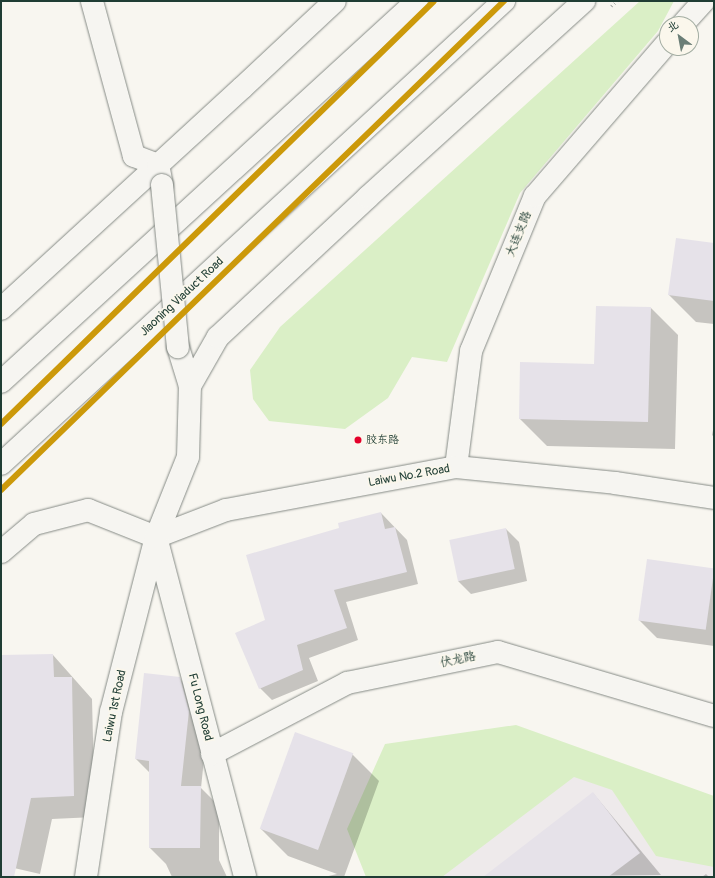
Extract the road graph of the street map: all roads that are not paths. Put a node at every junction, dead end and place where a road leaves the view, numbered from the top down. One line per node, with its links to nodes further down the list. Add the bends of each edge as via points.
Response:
1 (92, 1): 9 (main road, via 134,156)
2 (335, 1): 9 (main road, via 242,88)
3 (417, 1): 11 (main road)
4 (504, 1): 13 (main road, Jiaoning Viaduct Road)
5 (584, 1): 12 (main road, via 218,337)
6 (704, 1): 7 (main road)
7 (690, 16)
8 (659, 52): 14 (main road, 大连支路, via 535,196 471,351)
9 (160, 175): 10 (main road); 12 (main road, bridge, via 178,347)
10 (1, 309)
11 (1, 382)
12 (190, 386): 16 (main road, Laiwu 1st Road, via 188,457)
13 (1, 464)
14 (456, 467): 15 (main road, Laiwu No.2 Road, via 615,483); 16 (main road, Laiwu No.2 Road, via 226,510)
15 (714, 498)
16 (156, 537): 17 (main road, via 88,510 34,524); 19 (main road, Fu Long Road); 20 (main road, Laiwu 1st Road, via 111,712)
17 (1, 552)
18 (714, 716): 19 (main road, 伏龙路, via 498,652 347,683)
19 (212, 754): 21 (main road, Fu Long Road)
20 (86, 877)
21 (245, 877)

